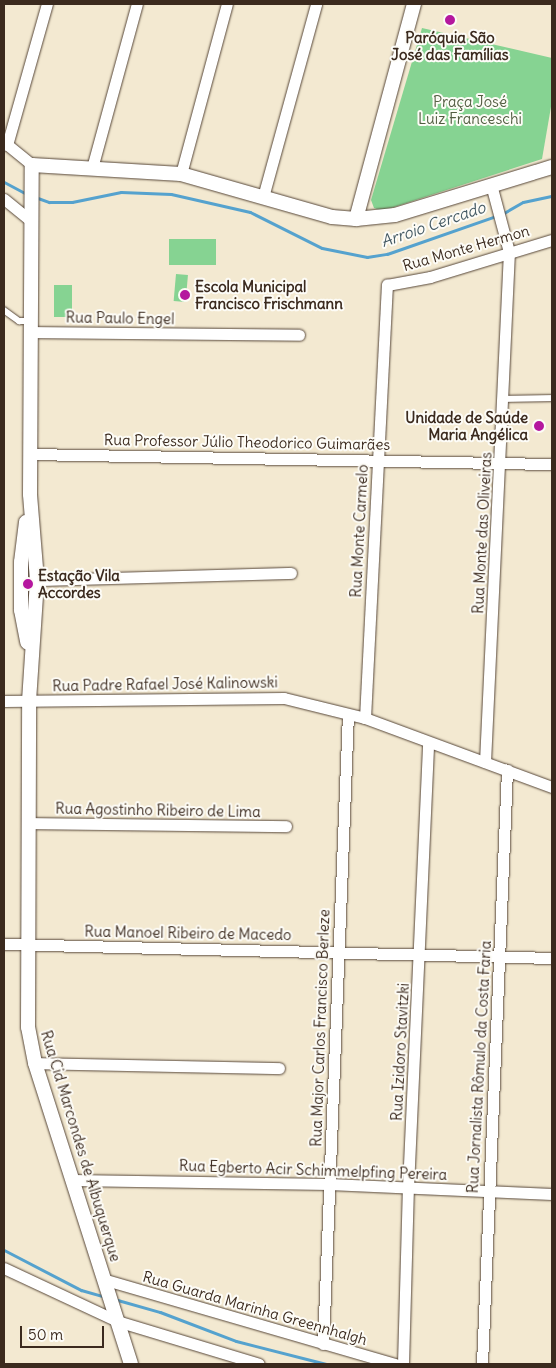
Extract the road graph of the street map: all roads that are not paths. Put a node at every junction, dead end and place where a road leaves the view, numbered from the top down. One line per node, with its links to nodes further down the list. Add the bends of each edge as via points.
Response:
1 (47, 4): 6 (street)
2 (137, 4): 8 (street)
3 (227, 4): 10 (street)
4 (316, 4): 12 (street)
5 (414, 4): 15 (street)
6 (5, 144): 7 (street)
7 (32, 165): 8 (street); 14 (street, Rua Cid Marcondes de Albuquerque)
8 (92, 168): 10 (street)
9 (552, 168): 11 (street)
10 (181, 174): 12 (street)
11 (493, 195): 15 (street, via 395,215); 17 (street, Rua Monte das Oliveiras)
12 (263, 197): 15 (street, via 332,217)
13 (4, 199): 14 (street)
14 (32, 216): 20 (street, Rua Cid Marcondes de Albuquerque)
15 (356, 218)
16 (552, 240): 17 (street, Rua Monte Hermon)
17 (509, 252): 18 (street, Rua Monte Hermon, via 430,277); 23 (street, Rua Monte das Oliveiras)
18 (387, 285): 25 (street, Rua Monte Carmelo)
19 (4, 310): 20 (lane)
20 (31, 327): 21 (street, Rua Paulo Engel); 24 (street, Rua Cid Marcondes de Albuquerque)
21 (299, 335)
22 (552, 398): 23 (lane)
23 (504, 399): 26 (street, Rua Monte das Oliveiras)
24 (30, 454): 25 (street, Rua Professor Júlio Theodorico Guimarães); 28 (street, Rua Cid Marcondes de Albuquerque)
25 (377, 459): 26 (street, Rua Professor Júlio Theodorico Guimarães); 35 (street, Rua Monte Carmelo)
26 (501, 462): 27 (street, Rua Professor Júlio Theodorico Guimarães); 37 (street, Rua Monte das Oliveiras)
27 (552, 464)
28 (30, 494): 30 (street, Rua Cid Marcondes de Albuquerque); 31 (street, Rua Cid Marcondes de Albuquerque, via 21,562 21,610)
29 (291, 573): 30 (street)
30 (37, 580): 31 (street, Rua Cid Marcondes de Albuquerque)
31 (30, 663): 33 (street, Rua Cid Marcondes de Albuquerque)
32 (4, 701): 33 (street, Rua Padre Rafael José Kalinowski)
33 (29, 701): 34 (street, Rua Padre Rafael José Kalinowski, via 284,698); 40 (street, Rua Cid Marcondes de Albuquerque)
34 (348, 714): 35 (street, Rua Padre Rafael José Kalinowski); 44 (street, Rua Major Carlos Francisco Berleze)
35 (365, 718): 36 (street, Rua Padre Rafael José Kalinowski)
36 (428, 742): 37 (street, Rua Padre Rafael José Kalinowski); 45 (street, Rua Izidoro Stavitzki)
37 (485, 762): 38 (street, Rua Padre Rafael José Kalinowski)
38 (508, 770): 39 (street, Rua Padre Rafael José Kalinowski); 46 (street, Rua Jornalista Rômulo da Costa Faria)
39 (552, 787)
40 (28, 823): 41 (street, Rua Agostinho Ribeiro de Lima); 43 (street, Rua Cid Marcondes de Albuquerque)
41 (286, 826)
42 (4, 944): 43 (street, Rua Manoel Ribeiro de Macedo)
43 (28, 944): 44 (street, Rua Manoel Ribeiro de Macedo); 48 (street, Rua Cid Marcondes de Albuquerque, via 28,1027)
44 (338, 952): 45 (street, Rua Manoel Ribeiro de Macedo); 51 (street, Rua Major Carlos Francisco Berleze)
45 (420, 954): 46 (street, Rua Manoel Ribeiro de Macedo); 52 (street, Rua Izidoro Stavitzki)
46 (500, 956): 47 (street, Rua Manoel Ribeiro de Macedo); 53 (street, Rua Jornalista Rômulo da Costa Faria)
47 (552, 958)
48 (35, 1063): 49 (street); 50 (street, Rua Cid Marcondes de Albuquerque)
49 (279, 1068)
50 (72, 1180): 51 (street, Rua Egberto Acir Schimmelpfing Pereira); 56 (street, Rua Cid Marcondes de Albuquerque)
51 (330, 1184): 52 (street, Rua Egberto Acir Schimmelpfing Pereira); 58 (street, Rua Major Carlos Francisco Berleze)
52 (408, 1187): 53 (street, Rua Egberto Acir Schimmelpfing Pereira); 62 (street, Rua Izidoro Stavitzki)
53 (488, 1191): 54 (street, Rua Egberto Acir Schimmelpfing Pereira); 63 (street, Rua Jornalista Rômulo da Costa Faria)
54 (552, 1194)
55 (4, 1268): 57 (street)
56 (107, 1283): 57 (street, Rua Cid Marcondes de Albuquerque); 58 (street, Rua Guarda Marinha Greennhalgh)
57 (116, 1316): 59 (street, Rua Cid Marcondes de Albuquerque); 60 (street)
58 (323, 1344): 61 (street, Rua Guarda Marinha Greennhalgh)
59 (131, 1364)
60 (259, 1364)
61 (396, 1364)
62 (403, 1364)
63 (482, 1364)

